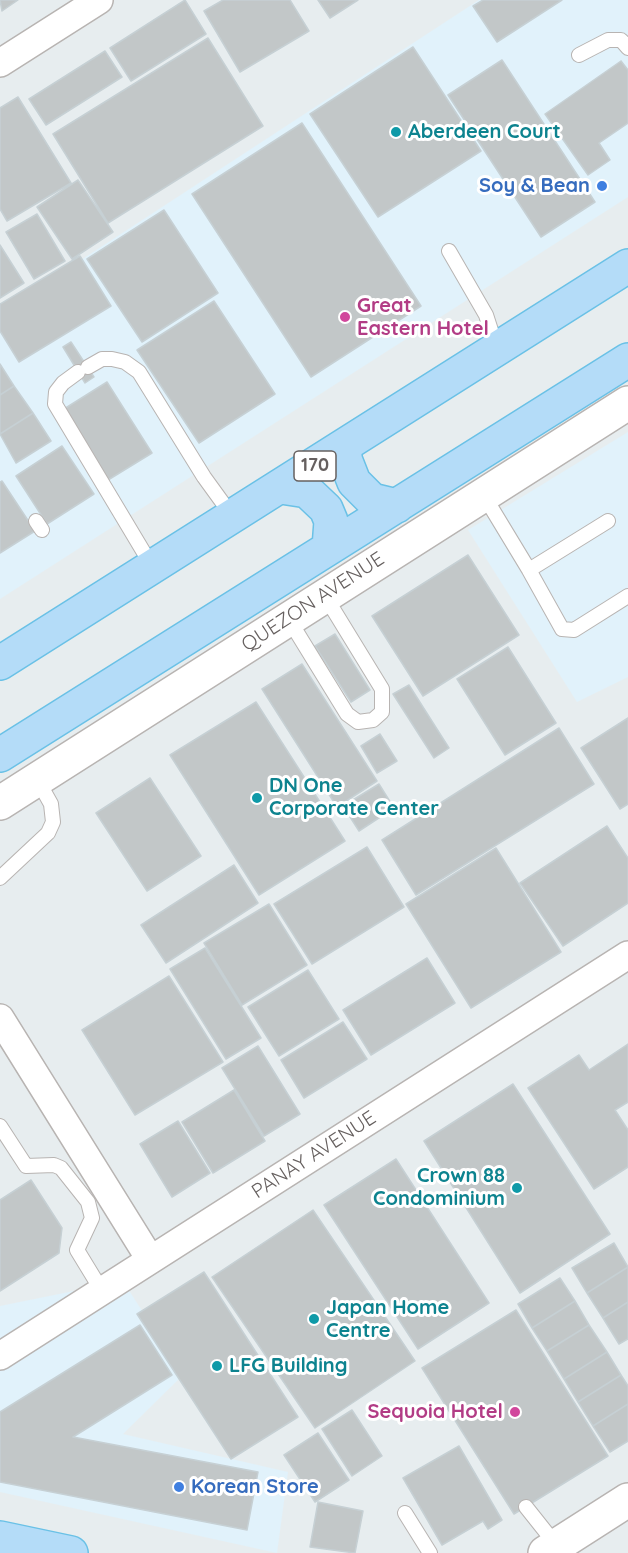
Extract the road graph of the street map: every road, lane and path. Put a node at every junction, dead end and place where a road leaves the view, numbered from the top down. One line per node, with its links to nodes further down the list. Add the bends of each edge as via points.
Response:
1 (99, 0): 4 (street)
2 (628, 48): 3 (lane, via 621,40 608,40)
3 (579, 55)
4 (0, 63)
5 (449, 251): 7 (lane, via 486,315)
6 (628, 266): 7 (main road, 170)
7 (497, 349): 10 (main road, 170)
8 (628, 360): 13 (main road, QUEZON AVENUE)
9 (628, 403): 12 (street, QUEZON AVENUE)
10 (345, 446): 11 (main road, 170); 13 (main road, via 345,459 354,483 372,500)
11 (280, 487): 14 (main road, 170); 16 (main road, via 307,491 326,509 332,535)
12 (483, 494): 18 (lane); 19 (street, QUEZON AVENUE)
13 (396, 506): 16 (main road, QUEZON AVENUE)
14 (233, 517): 17 (main road, 170); 17 (lane, via 139,372 112,359 102,360 63,382 56,392 55,404)
15 (608, 520): 18 (lane)
16 (329, 548): 23 (main road, QUEZON AVENUE)
17 (152, 566): 22 (main road, 170)
18 (529, 570): 20 (lane, via 562,628 574,630)
19 (324, 595): 21 (street, QUEZON AVENUE); 21 (lane, via 382,689 382,712 373,720 358,722 347,714)
20 (628, 596)
21 (288, 618): 24 (street, QUEZON AVENUE)
22 (0, 663)
23 (0, 755)
24 (37, 779): 25 (street, QUEZON AVENUE); 26 (lane, via 51,804 53,822 48,833)
25 (0, 802)
26 (0, 878)
27 (628, 955): 30 (street, PANAY AVENUE)
28 (0, 1018): 30 (street)
29 (0, 1126): 31 (lane, via 26,1166 61,1168 84,1196 92,1218 77,1250)
30 (150, 1259): 31 (street, PANAY AVENUE)
31 (102, 1291): 32 (street, PANAY AVENUE)
32 (0, 1356)
33 (628, 1500): 37 (street)
34 (526, 1507): 37 (lane)
35 (405, 1513): 39 (lane)
36 (0, 1538): 38 (main road)
37 (556, 1550)
38 (71, 1553)
39 (430, 1553)

